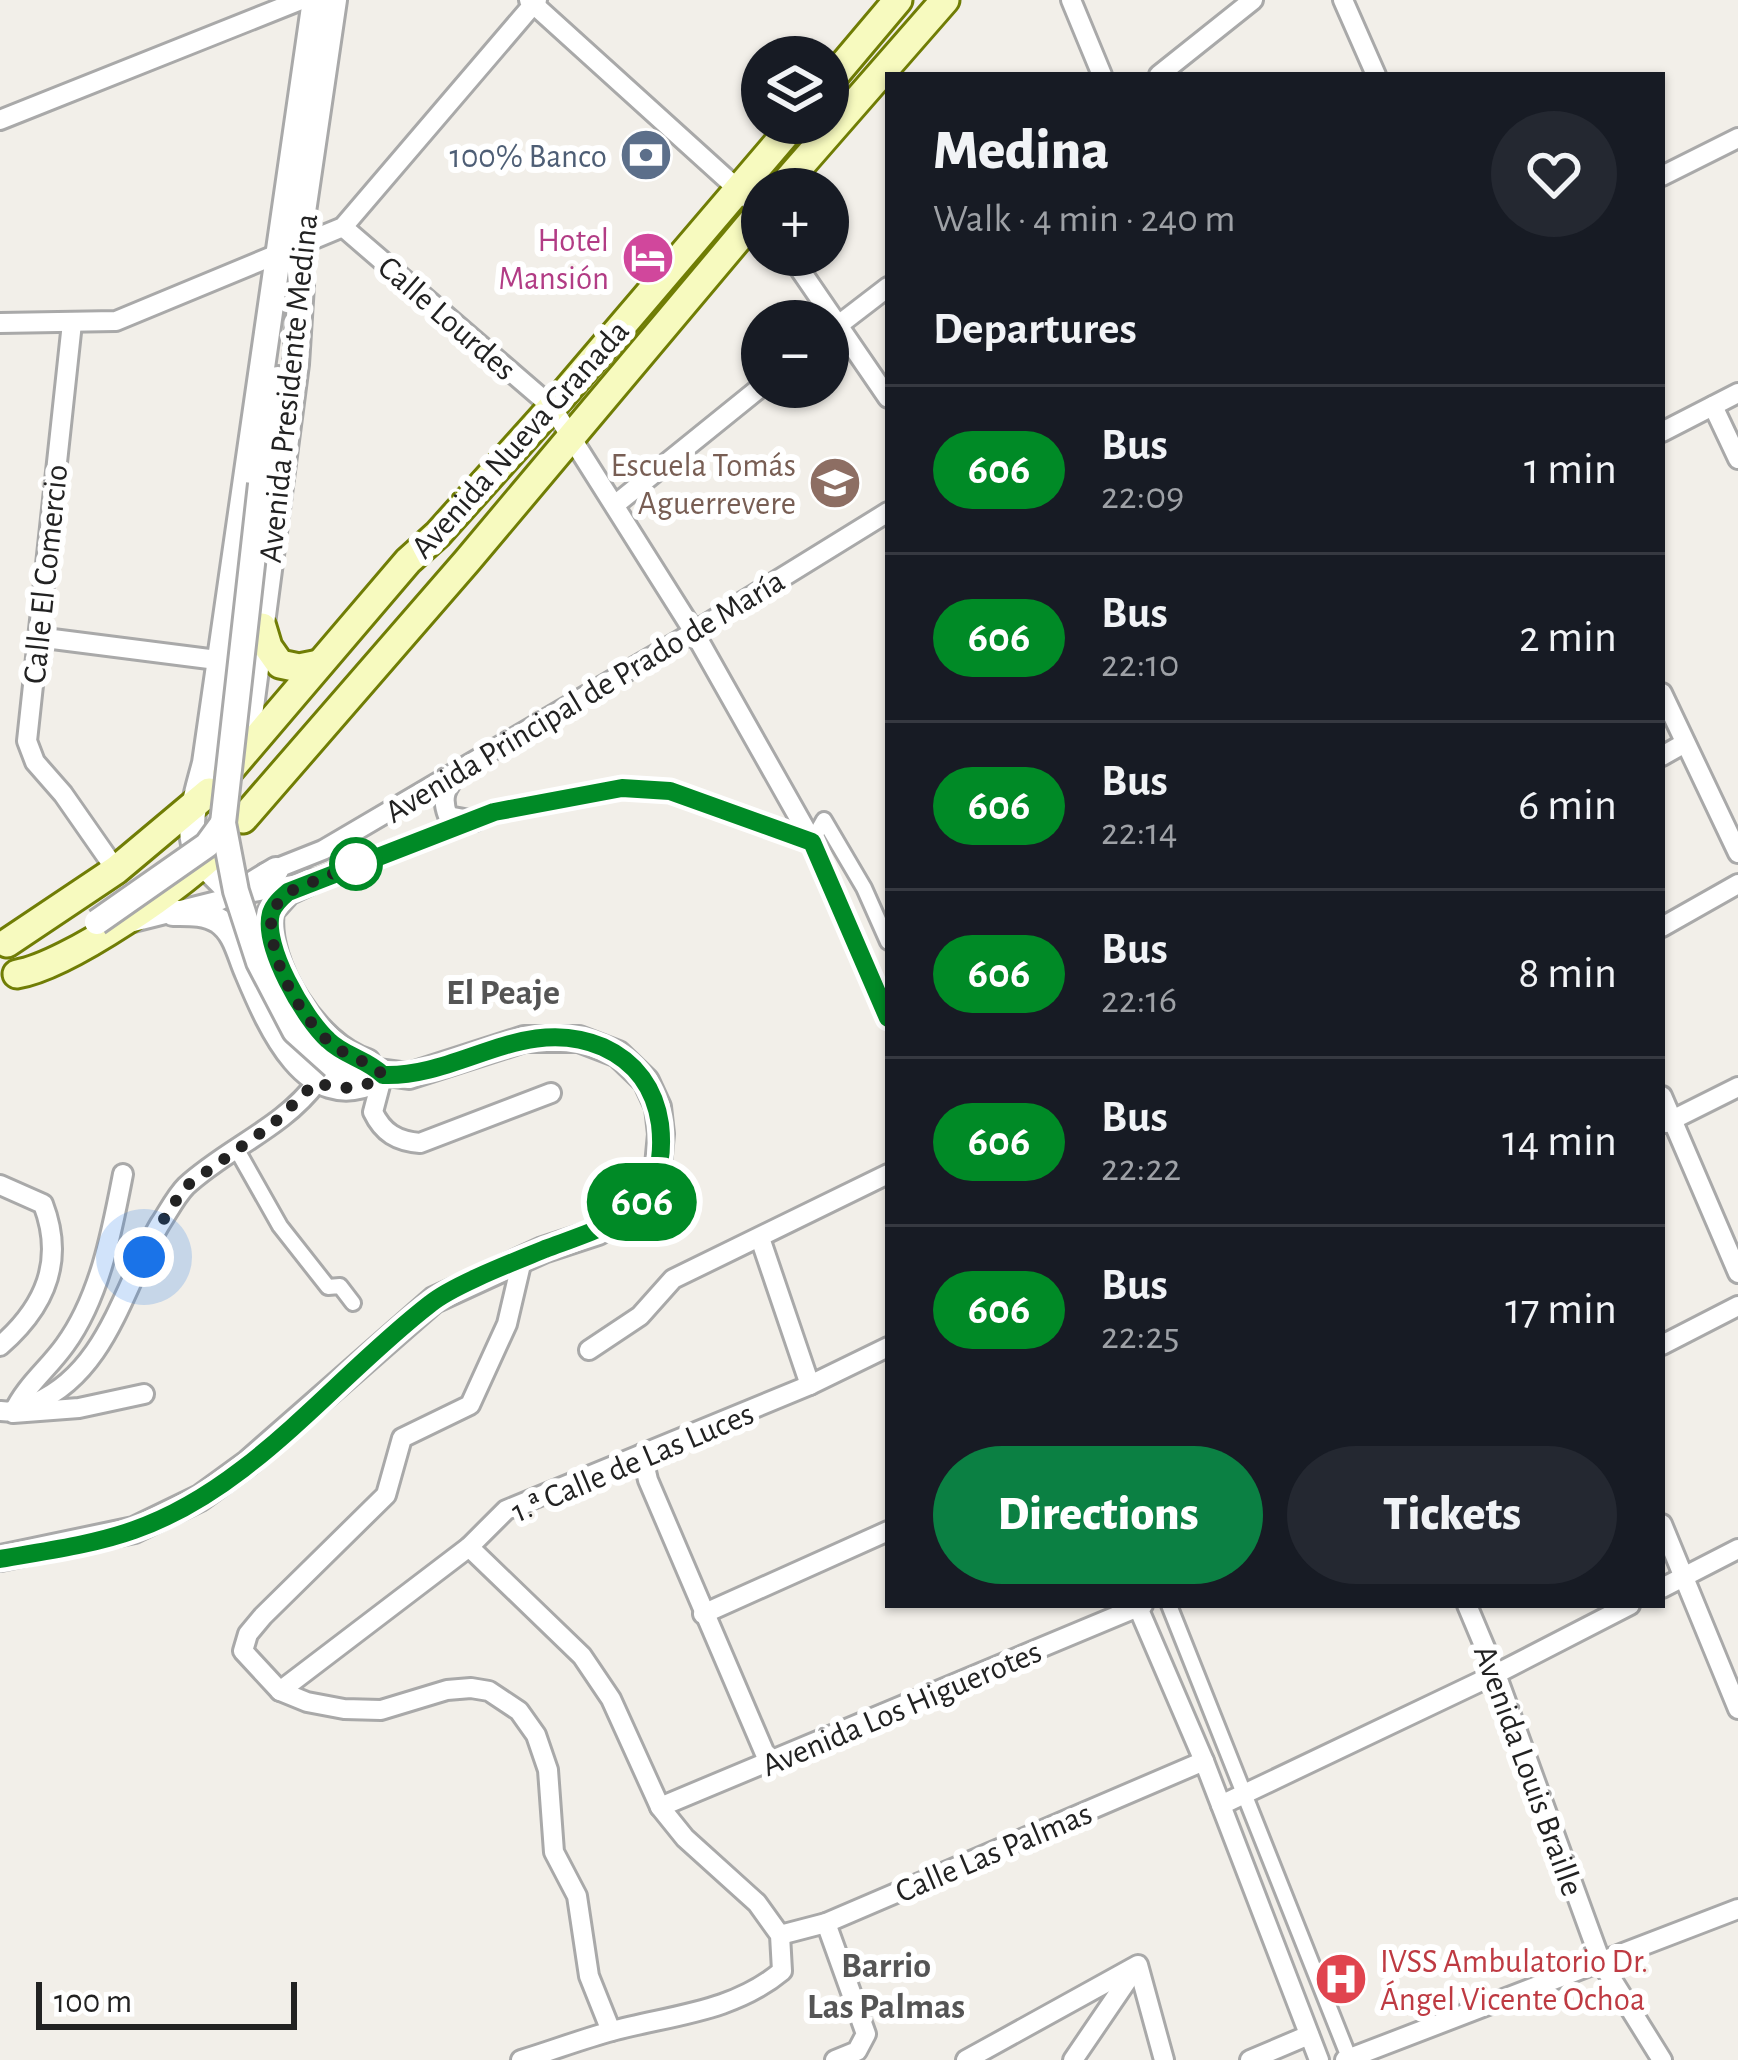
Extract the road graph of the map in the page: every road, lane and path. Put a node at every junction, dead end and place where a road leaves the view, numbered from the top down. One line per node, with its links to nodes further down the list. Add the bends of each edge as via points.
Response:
1 (301, 0): 14 (street)
2 (315, 0): 22 (street, Avenida Presidente Medina)
3 (334, 0): 22 (street, Avenida Presidente Medina)
4 (898, 0): 10 (main road)
5 (944, 0): 17 (main road)
6 (1071, 0): 11 (street)
7 (1253, 0): 12 (street)
8 (1342, 0): 13 (street)
9 (533, 1): 19 (street); 20 (street)
10 (849, 58)
11 (1101, 72)
12 (1163, 72)
13 (1375, 72)
14 (0, 120)
15 (1738, 138): 18 (street)
16 (777, 144): 19 (main road, Avenida Nueva Granada)
17 (798, 168)
18 (1665, 174)
19 (740, 188): 32 (main road, Avenida Nueva Granada)
20 (343, 227): 22 (street); 32 (street, Calle Lourdes)
21 (741, 236): 34 (main road, Avenida Nueva Granada)
22 (288, 252): 26 (street, via 116,321); 38 (street, Avenida Presidente Medina, via 301,285 296,364); 41 (street, Avenida Presidente Medina); 49 (street, bridge)
23 (885, 288): 24 (street)
24 (849, 317)
25 (0, 323): 26 (street)
26 (72, 323): 40 (street, Calle El Comercio)
27 (849, 351): 29 (street)
28 (1738, 393): 31 (street)
29 (885, 394)
30 (741, 403): 36 (street)
31 (1713, 406): 33 (street); 35 (street)
32 (552, 407): 34 (street, Calle Lourdes); 42 (main road, Avenida Nueva Granada)
33 (1665, 430)
34 (571, 437): 36 (street); 49 (main road, Avenida Nueva Granada)
35 (1738, 459)
36 (616, 504): 39 (street)
37 (885, 514): 39 (street, Avenida Principal de Prado de María)
38 (262, 627): 42 (main road, via 280,664); 47 (street, Avenida Presidente Medina)
39 (694, 632): 46 (street, Avenida Principal de Prado de María); 50 (street)
40 (37, 637): 41 (street); 53 (street, Calle El Comercio, via 27,741)
41 (218, 660): 47 (street, Avenida Presidente Medina, via 205,764)
42 (319, 664): 47 (main road, Avenida Nueva Granada)
43 (1665, 700): 44 (street)
44 (1685, 743): 45 (street); 51 (street)
45 (1665, 754)
46 (465, 766): 48 (street, via 443,803 448,816); 54 (street, Avenida Principal de Prado de María)
47 (218, 782): 49 (street, Avenida Presidente Medina); 52 (street, via 193,843); 53 (main road, Avenida Nueva Granada)
48 (476, 821): 50 (street, via 622,788 670,791); 55 (street)
49 (230, 829): 52 (main road, Avenida Nueva Granada); 61 (street, bridge); 66 (street, bridge, via 236,891 259,962)
50 (812, 842): 62 (street, via 824,820); 65 (street)
51 (1738, 854)
52 (202, 867): 57 (street, via 222,886); 61 (main road, Avenida Nueva Granada)
53 (116, 870): 58 (main road, Avenida Nueva Granada)
54 (276, 870): 57 (street)
55 (309, 882): 57 (street); 67 (street, via 272,910 281,967 326,1038)
56 (1738, 884): 60 (street)
57 (242, 890): 59 (street)
58 (69, 900): 61 (street, via 89,902); 63 (main road, Avenida Nueva Granada)
59 (173, 914): 61 (street); 66 (street, via 215,919 234,937 294,1060)
60 (1665, 925)
61 (97, 929): 64 (main road, Avenida Nueva Granada)
62 (885, 935)
63 (7, 943)
64 (17, 974)
65 (885, 1011)
66 (325, 1074): 67 (street); 71 (street)
67 (383, 1075): 69 (street, via 373,1112 381,1127 420,1143); 76 (street, via 424,1074 486,1048 552,1037 618,1054 646,1081 661,1134 648,1195 598,1232)
68 (1738, 1087): 70 (street)
69 (551, 1093)
70 (1667, 1122): 77 (street)
71 (237, 1150): 78 (street, via 280,1226 328,1287 340,1286); 86 (street, via 185,1187 88,1360 50,1397)
72 (123, 1174): 86 (street, via 83,1314 64,1348)
73 (885, 1176): 75 (street)
74 (0, 1185): 81 (street, via 43,1204 53,1230 52,1270 20,1328)
75 (760, 1238): 83 (street, via 673,1279 640,1316); 84 (street)
76 (522, 1260): 92 (street, via 434,1300 200,1498 134,1530); 102 (street, via 507,1324 470,1405 402,1438 386,1495 248,1634 243,1651)
77 (1738, 1273)
78 (353, 1303)
79 (1738, 1306): 80 (street)
80 (1665, 1343)
81 (0, 1346)
82 (885, 1348): 84 (street, 1.ª Calle de Las Luces)
83 (589, 1350)
84 (810, 1385): 87 (street, 1.ª Calle de Las Luces)
85 (144, 1394): 86 (street)
86 (6, 1412)
87 (642, 1454): 90 (street, 1.ª Calle de Las Luces, via 506,1510); 100 (street)
88 (1665, 1531): 93 (street)
89 (885, 1532): 100 (street)
90 (469, 1547): 102 (street, 1.ª Calle de Las Luces); 108 (street, via 582,1656 611,1699)
91 (1738, 1549): 93 (street)
92 (0, 1558)
93 (1684, 1577): 94 (street); 103 (street)
94 (1665, 1586)
95 (1134, 1608): 105 (street, Avenida Los Higuerotes)
96 (1140, 1608): 104 (street)
97 (1170, 1608): 106 (street)
98 (1468, 1608): 101 (street, Avenida Louis Braille)
99 (1624, 1608): 101 (street)
100 (703, 1614): 105 (street)
101 (1496, 1674): 106 (street); 112 (street, Avenida Louis Braille)
102 (280, 1691): 114 (street, via 381,1710 471,1688 520,1711 548,1770 554,1852 577,1896 589,1976)
103 (1738, 1709)
104 (1204, 1761): 107 (street); 110 (street, Calle Las Palmas)
105 (769, 1763): 108 (street, Avenida Los Higuerotes)
106 (1247, 1794): 107 (street); 124 (street)
107 (1221, 1805): 115 (street)
108 (660, 1807): 111 (street)
109 (1738, 1909): 112 (street)
110 (826, 1923): 111 (street, Calle Las Palmas); 118 (street, via 866,2034 857,2051)
111 (781, 1935): 114 (street, via 782,1971 758,1990)
112 (1601, 1962): 124 (street); 125 (street, Avenida Louis Braille)
113 (1138, 1965): 119 (street); 120 (street); 121 (street)
114 (611, 2031): 116 (street)
115 (1309, 2035): 122 (street); 123 (street)
116 (576, 2052): 117 (street)
117 (521, 2060)
118 (835, 2060)
119 (966, 2060)
120 (1073, 2060)
121 (1163, 2060)
122 (1250, 2060)
123 (1319, 2060)
124 (1348, 2060)
125 (1662, 2060)

